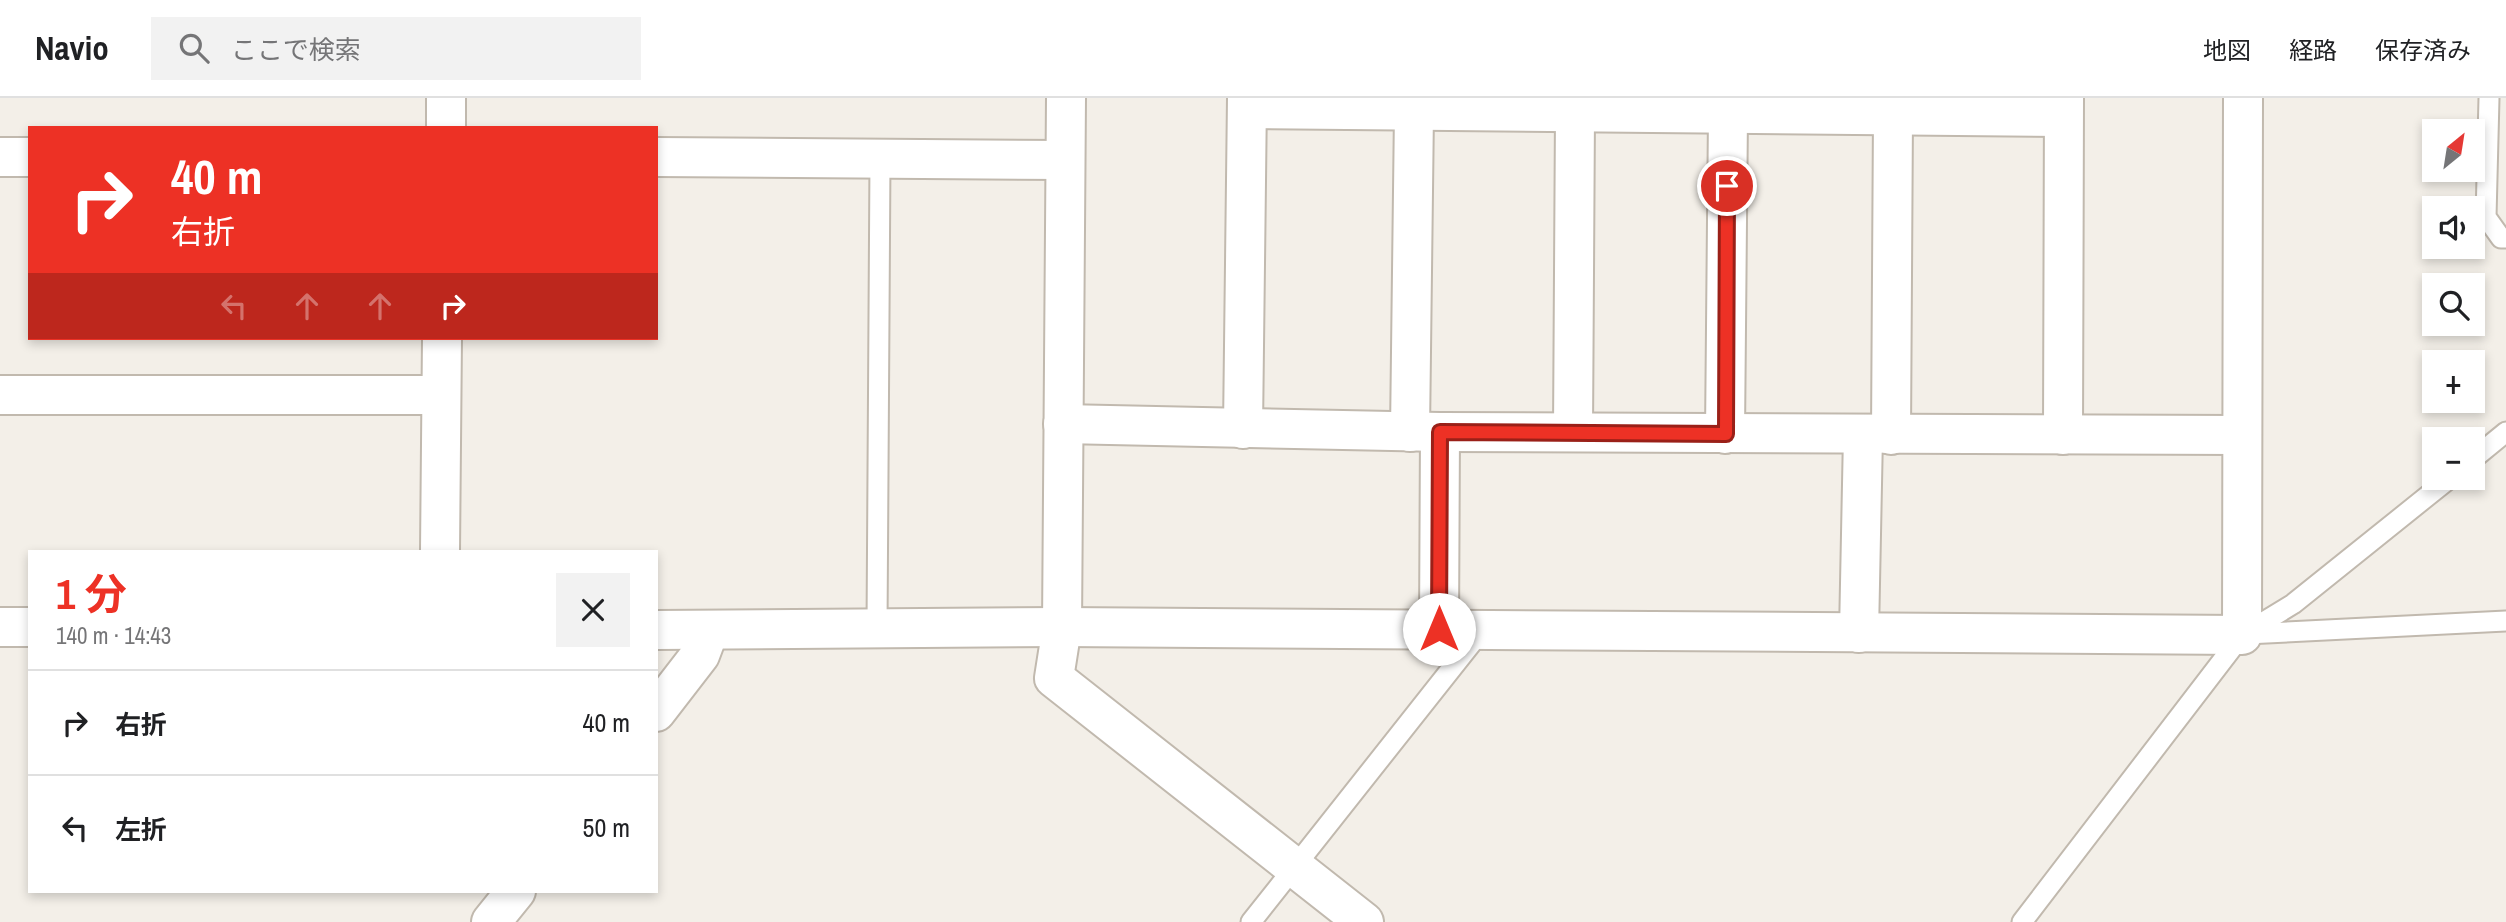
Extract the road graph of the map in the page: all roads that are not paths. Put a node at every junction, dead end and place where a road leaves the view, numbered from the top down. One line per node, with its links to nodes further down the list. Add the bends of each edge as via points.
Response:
1 (446, 98): 12 (street)
2 (1066, 98): 17 (street)
3 (2243, 98): 30 (street)
4 (2489, 98): 18 (lane, via 2486,217 2501,238)
5 (1247, 104): 8 (street); 23 (street)
6 (1656, 106): 9 (street); 10 (street)
7 (2064, 107): 11 (street); 29 (street)
8 (1413, 111): 9 (street); 24 (street)
9 (1575, 113): 25 (street)
10 (1728, 114): 11 (street); 27 (street)
11 (1893, 115): 28 (street)
12 (446, 126)
13 (0, 157): 14 (street)
14 (28, 157)
15 (658, 157): 16 (street)
16 (880, 159): 17 (street); 38 (lane)
17 (1065, 160): 22 (street)
18 (2506, 238)
19 (442, 340): 20 (street)
20 (441, 395): 21 (street); 33 (street)
21 (0, 396)
22 (1063, 424): 23 (street); 37 (street)
23 (1243, 429): 24 (street)
24 (1425, 432): 25 (street); 39 (street)
25 (1573, 432): 27 (street)
26 (2506, 432): 31 (lane)
27 (1726, 434): 28 (street)
28 (1877, 435): 29 (street); 43 (street)
29 (2063, 435): 30 (street)
30 (2240, 435): 44 (street)
31 (2485, 449)
32 (2435, 490): 44 (lane, via 2293,604)
33 (440, 550)
34 (2506, 621): 44 (lane)
35 (0, 627): 36 (street)
36 (28, 627)
37 (1062, 627): 38 (street); 39 (street); 46 (street, via 1054,678)
38 (877, 629): 42 (street)
39 (1439, 629): 41 (street)
40 (658, 630): 42 (street)
41 (1482, 630): 43 (street); 46 (lane)
42 (709, 631): 45 (street, via 700,655)
43 (1859, 633): 44 (street)
44 (2242, 635): 51 (lane)
45 (658, 709)
46 (1293, 867): 49 (lane); 50 (street)
47 (514, 893): 48 (street)
48 (492, 922)
49 (1251, 922)
50 (1364, 922)
51 (2022, 922)

